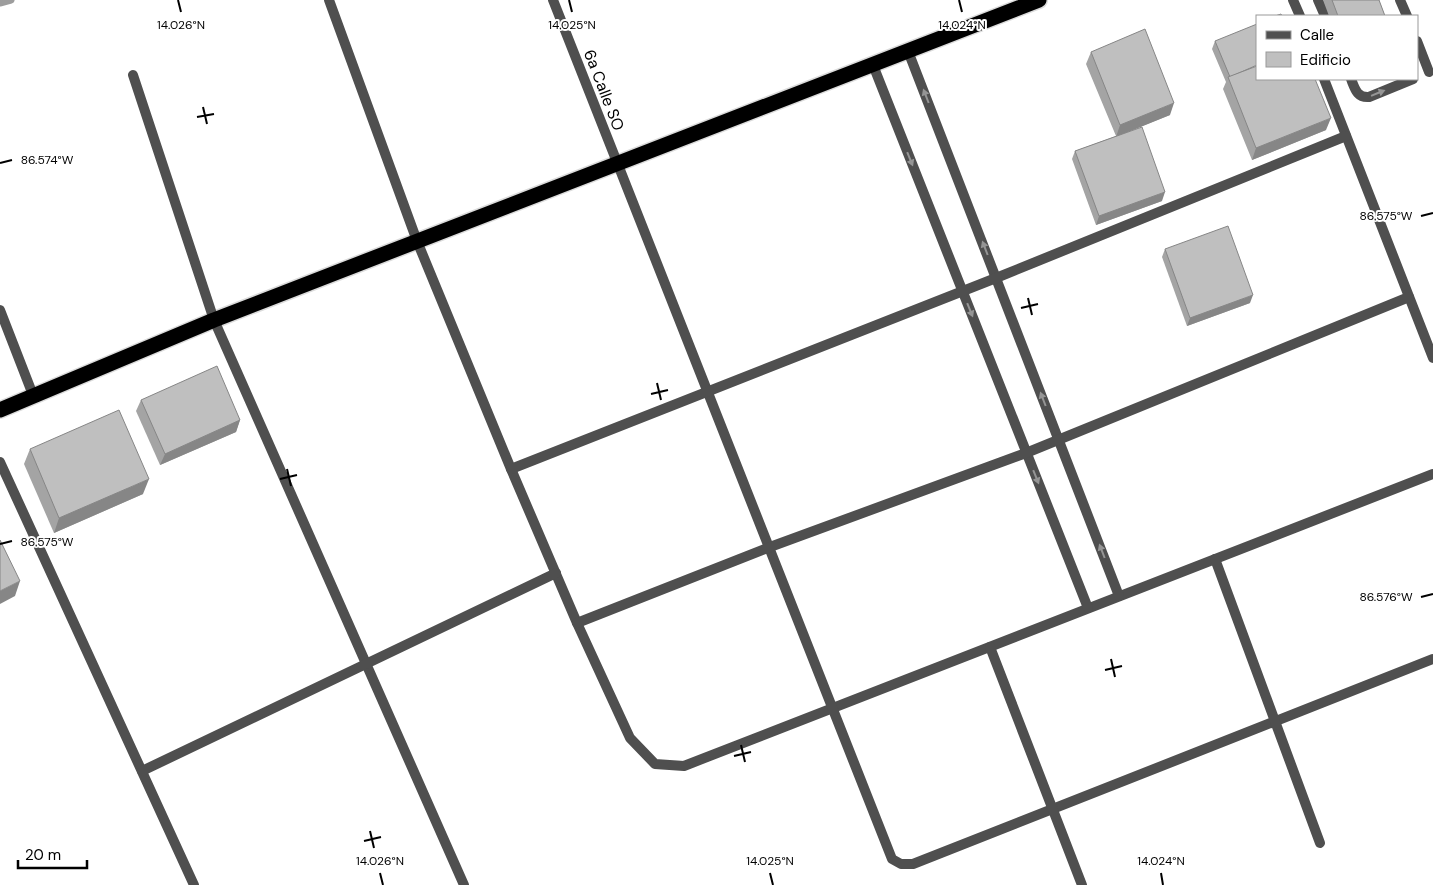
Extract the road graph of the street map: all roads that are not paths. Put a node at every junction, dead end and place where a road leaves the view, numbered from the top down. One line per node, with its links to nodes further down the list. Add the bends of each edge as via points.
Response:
1 (329, 0): 21 (street)
2 (553, 0): 20 (street, 6a Calle SO)
3 (1039, 0): 11 (highway)
4 (1294, 0): 7 (street)
5 (1318, 0): 8 (street)
6 (1400, 0): 9 (street)
7 (1300, 15)
8 (1325, 15)
9 (1407, 15)
10 (1418, 43): 13 (street)
11 (908, 51): 12 (highway); 22 (street, one-way to 11)
12 (872, 65): 20 (highway); 23 (street, one-way to 23)
13 (1431, 72): 15 (street)
14 (133, 75): 26 (street)
15 (1418, 77)
16 (1324, 80): 19 (street)
17 (1351, 80): 18 (street, one-way to 18, via 1362,97)
18 (1411, 80)
19 (1346, 136): 22 (street); 24 (street)
20 (617, 164): 21 (highway); 28 (street, 6a Calle SO)
21 (417, 241): 26 (highway); 34 (street)
22 (996, 278): 23 (street); 31 (street, one-way to 22)
23 (962, 291): 28 (street); 32 (street, one-way to 32)
24 (1409, 297): 27 (street); 31 (street)
25 (0, 310): 29 (street)
26 (214, 320): 29 (highway); 44 (street)
27 (1433, 358)
28 (708, 393): 34 (street); 36 (street, 6a Calle SO)
29 (33, 395): 30 (highway)
30 (0, 410)
31 (1058, 439): 32 (street); 39 (street, one-way to 31)
32 (1026, 453): 36 (street); 40 (street, one-way to 40)
33 (0, 462): 47 (street)
34 (511, 469): 38 (street)
35 (1433, 474): 37 (street)
36 (770, 547): 41 (street); 45 (street, 6a Calle SO)
37 (1215, 559): 39 (street); 46 (street)
38 (556, 573): 41 (street); 44 (street)
39 (1119, 596): 40 (street)
40 (1088, 608): 42 (street)
41 (577, 623): 45 (street, via 630,738 655,764 684,766)
42 (990, 646): 45 (street); 48 (street)
43 (1433, 659): 46 (street, 6a Calle SO)
44 (366, 664): 47 (street); 51 (street)
45 (832, 709): 48 (street, 6a Calle SO, via 892,859 901,864 913,864)
46 (1275, 721): 48 (street, 6a Calle SO); 49 (street)
47 (142, 771): 50 (street)
48 (1052, 808): 52 (street)
49 (1320, 843)
50 (194, 885)
51 (464, 885)
52 (1082, 885)

